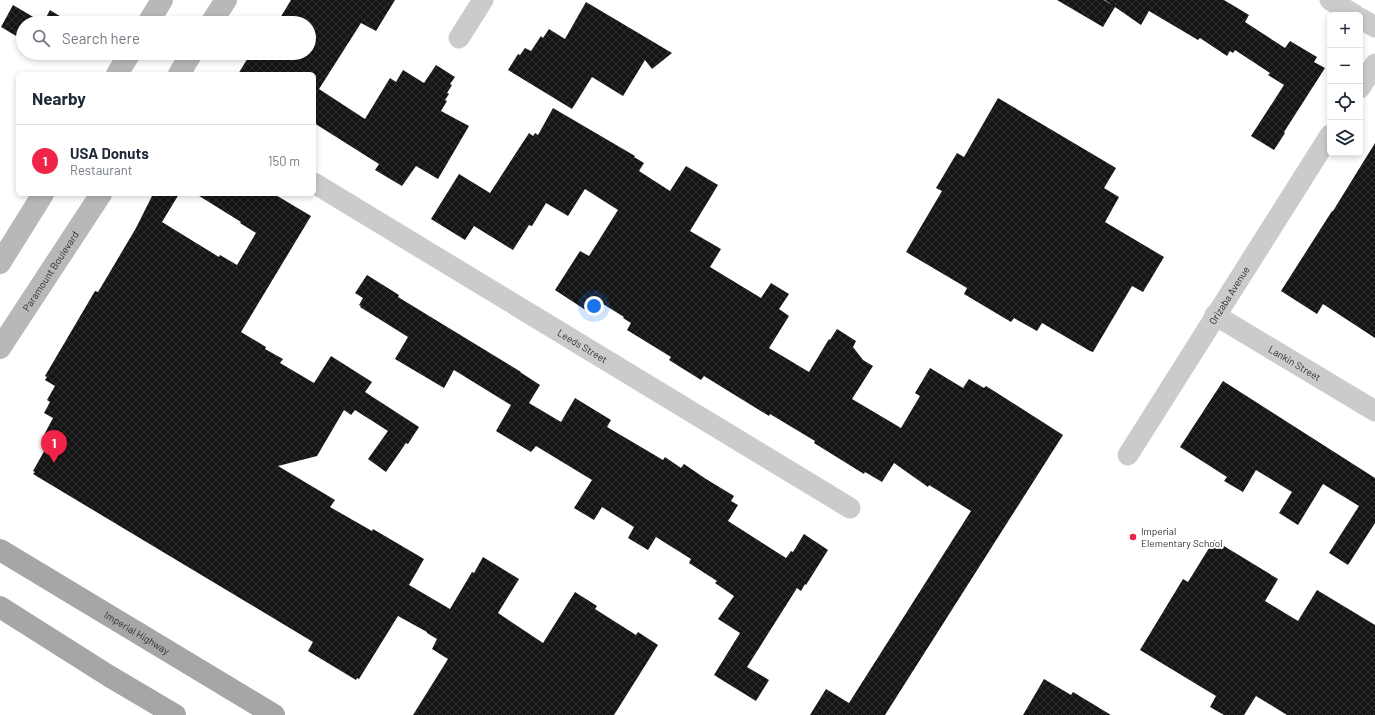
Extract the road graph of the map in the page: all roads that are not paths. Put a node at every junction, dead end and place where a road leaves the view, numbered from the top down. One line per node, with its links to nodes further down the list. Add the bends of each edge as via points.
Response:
1 (162, 0): 6 (main road)
2 (226, 0): 7 (main road)
3 (483, 0): 10 (street)
4 (1330, 0): 5 (street)
5 (1350, 12)
6 (152, 16)
7 (216, 16)
8 (1363, 20): 9 (street)
9 (1375, 27)
10 (458, 38)
11 (188, 60): 13 (main road)
12 (1375, 64): 14 (street)
13 (180, 72)
14 (1362, 84)
15 (1327, 140): 20 (street, Orizaba Avenue)
16 (316, 185): 24 (street, Leeds Street)
17 (42, 196): 19 (main road)
18 (100, 196): 21 (main road, Paramount Boulevard)
19 (0, 264)
20 (1215, 315): 22 (street, Lankin Street); 23 (street, Orizaba Avenue)
21 (0, 348)
22 (1375, 411)
23 (1128, 455)
24 (850, 508)
25 (0, 550): 28 (main road, Imperial Highway)
26 (0, 607): 27 (main road)
27 (175, 715)
28 (274, 715)

